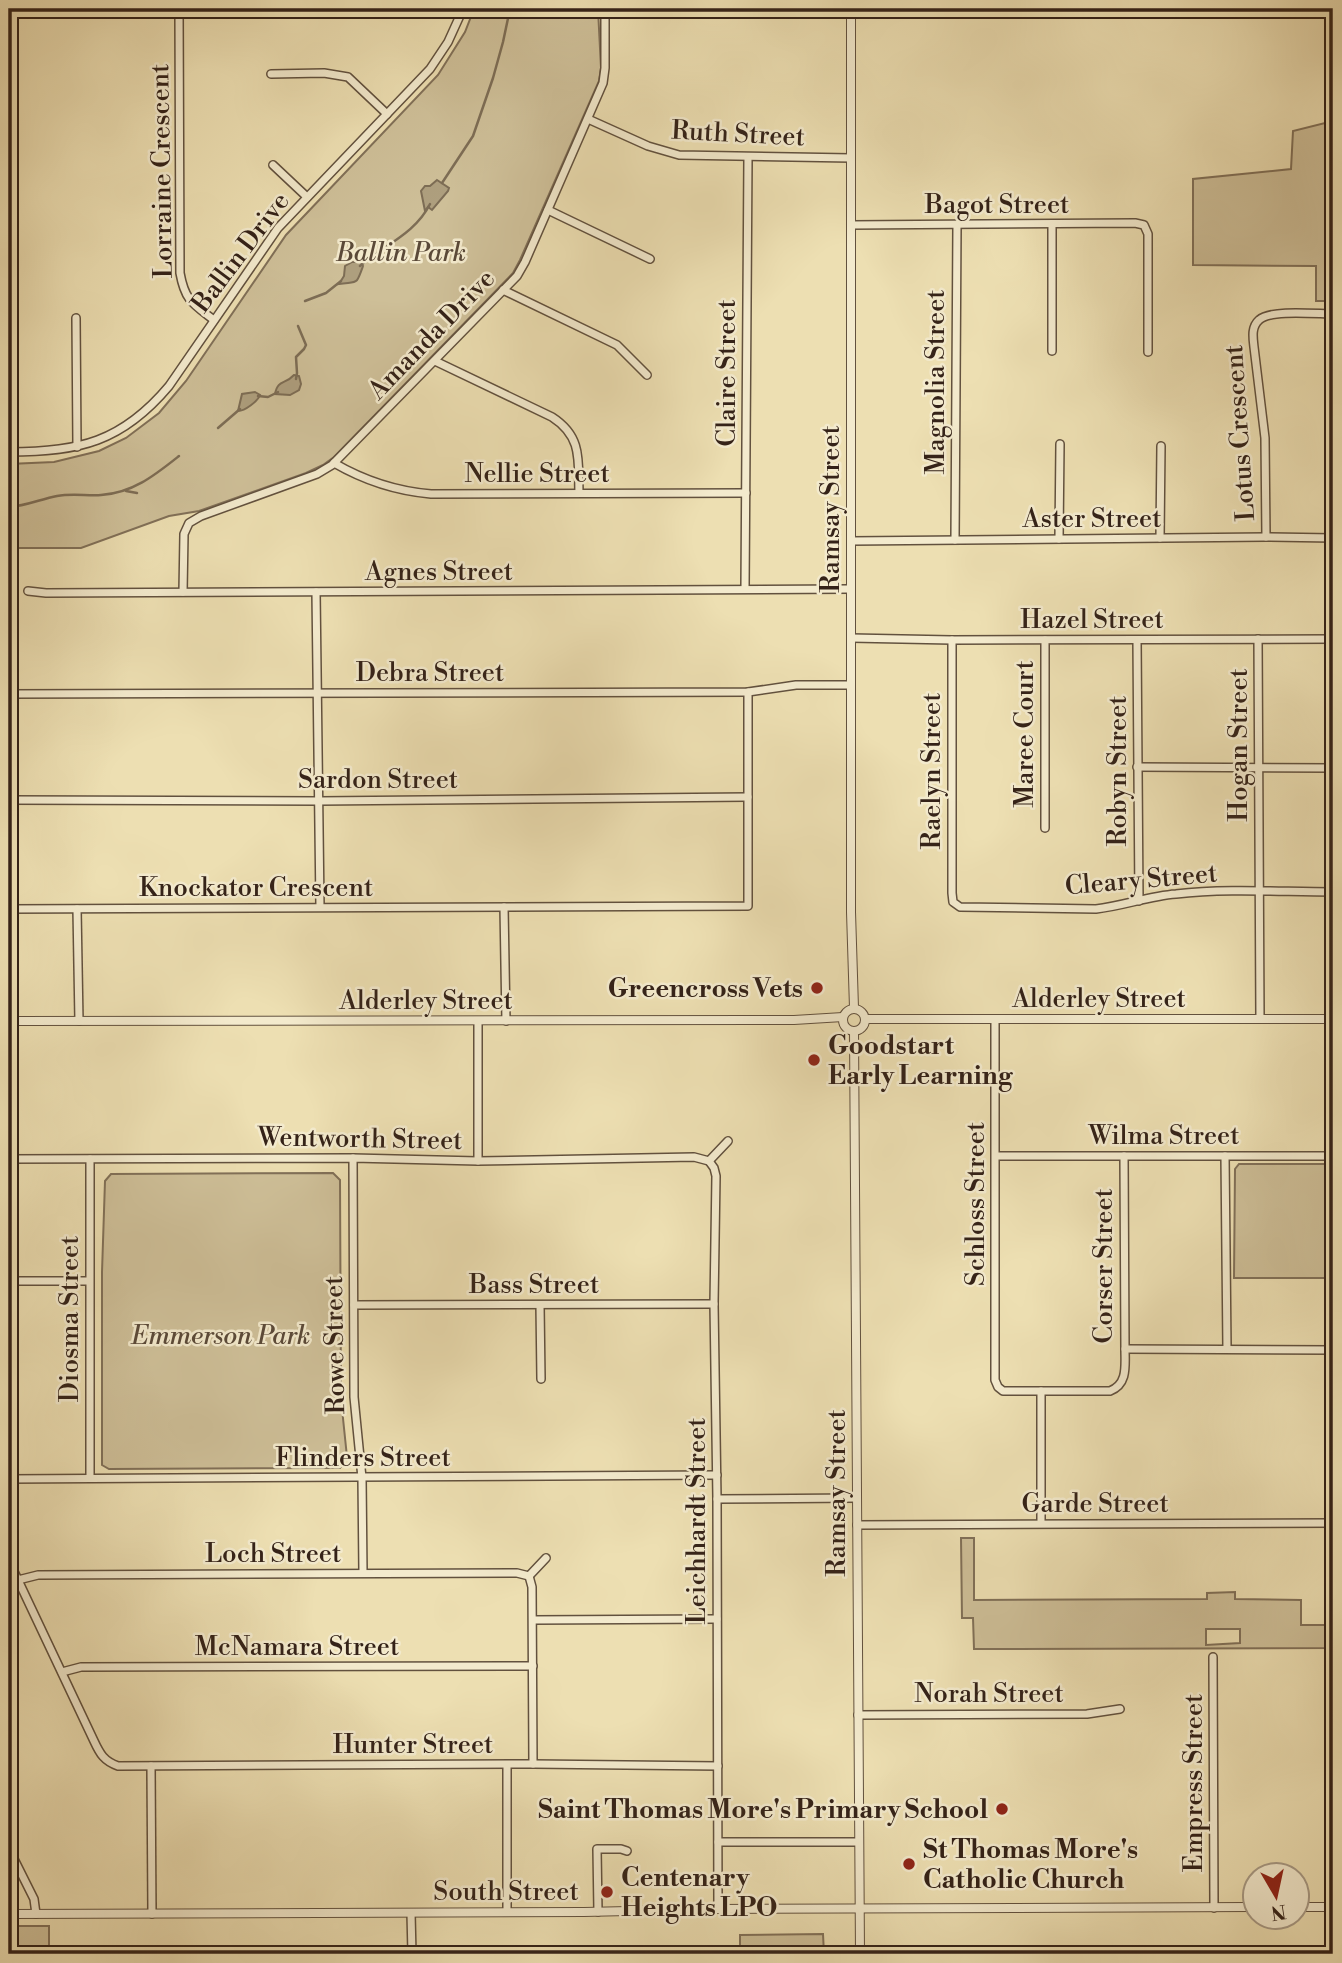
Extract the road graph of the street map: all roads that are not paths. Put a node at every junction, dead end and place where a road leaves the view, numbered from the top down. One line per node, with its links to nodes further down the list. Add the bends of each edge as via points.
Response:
1 (179, 9): 21 (street, Lorraine Crescent, via 180,274 187,298)
2 (463, 9): 7 (street, Ballin Drive, via 430,69)
3 (748, 9): 5 (street, via 733,14)
4 (851, 9): 10 (street, Ramsay Street)
5 (605, 11): 8 (street, Amanda Drive, via 605,75)
6 (271, 74): 7 (street, via 324,73 348,78)
7 (387, 114): 12 (street, Ballin Drive)
8 (588, 118): 9 (street, Ruth Street, via 668,153); 13 (street, Amanda Drive)
9 (748, 157): 10 (street, Ruth Street); 31 (street, Claire Street)
10 (851, 158): 14 (street, Ramsay Street)
11 (273, 165): 12 (street)
12 (307, 197): 21 (street, Ballin Drive, via 268,241)
13 (548, 210): 17 (street); 18 (street, Amanda Drive, via 521,269)
14 (851, 225): 15 (street, Bagot Street); 38 (street, Ramsay Street)
15 (957, 225): 16 (street, Bagot Street); 37 (street, Magnolia Street)
16 (1052, 225): 22 (street); 23 (street, Bagot Street, via 1144,225)
17 (650, 259)
18 (503, 290): 24 (street, Amanda Drive); 25 (street, via 617,345)
19 (1333, 314): 33 (street, Lotus Crescent, via 1275,314 1254,327 1265,438)
20 (76, 318): 28 (street)
21 (214, 320): 28 (street, Ballin Drive, via 151,406 119,429)
22 (1052, 351)
23 (1148, 352)
24 (435, 360): 30 (street, Amanda Drive); 32 (street, via 563,425 577,448)
25 (647, 375)
26 (1060, 444): 36 (street)
27 (1161, 446): 35 (street)
28 (77, 447): 29 (street, Ballin Drive)
29 (9, 452)
30 (334, 463): 32 (street, Nellie Street, via 374,482 416,492); 42 (street, Amanda Drive, via 317,474 193,520 183,538)
31 (746, 492): 32 (street, Nellie Street); 39 (street, Claire Street)
32 (579, 493)
33 (1266, 537): 34 (street, Aster Street); 35 (street, Aster Street)
34 (1333, 537)
35 (1160, 538): 36 (street, Aster Street)
36 (1059, 539): 37 (street, Aster Street)
37 (955, 540): 38 (street, Aster Street)
38 (851, 541): 40 (street, Ramsay Street)
39 (745, 589): 40 (street, Agnes Street); 43 (street, Agnes Street)
40 (851, 589): 44 (street, Ramsay Street)
41 (28, 591): 42 (street, Agnes Street)
42 (183, 592): 43 (street, Agnes Street)
43 (316, 592): 52 (street)
44 (851, 638): 47 (street, Hazel Street); 50 (street, Ramsay Street)
45 (1258, 639): 46 (street, Hazel Street); 49 (street, Hazel Street); 55 (street, Hogan Street)
46 (1333, 639)
47 (952, 640): 48 (street, Hazel Street); 64 (street, Raelyn Street)
48 (1045, 640): 49 (street, Hazel Street); 60 (street, Maree Court)
49 (1138, 640): 54 (street, Robyn Street)
50 (851, 685): 51 (street, Debra Street, via 796,685); 71 (street, Ramsay Street)
51 (748, 692): 52 (street, Debra Street); 57 (street)
52 (317, 693): 53 (street, Debra Street); 59 (street)
53 (9, 694)
54 (1137, 767): 55 (street); 63 (street, Robyn Street)
55 (1258, 767): 56 (street); 61 (street, Hogan Street)
56 (1333, 768)
57 (748, 797): 59 (street, Sardon Street); 65 (street)
58 (9, 800): 59 (street, Sardon Street)
59 (319, 800): 66 (street)
60 (1045, 828)
61 (1259, 892): 62 (street, Cleary Street); 63 (street, Cleary Street, via 1184,893); 73 (street, Hogan Street)
62 (1333, 892)
63 (1139, 901): 64 (street, Cleary Street, via 1096,909 969,908)
64 (953, 902)
65 (748, 905): 67 (street, Knockator Crescent); 70 (street)
66 (320, 907): 67 (street, Knockator Crescent); 69 (street, Knockator Crescent)
67 (505, 907): 80 (street)
68 (9, 909): 69 (street, Knockator Crescent)
69 (77, 909): 78 (street)
70 (756, 912)
71 (854, 1009): 72 (street); 74 (street)
72 (843, 1017): 80 (street, Alderley Street); 81 (street, via 844,1026)
73 (1260, 1018): 75 (street, Alderley Street); 76 (street, Alderley Street)
74 (866, 1019): 75 (street, Alderley Street); 81 (street, via 863,1027)
75 (995, 1019): 83 (street, Schloss Street)
76 (1333, 1019)
77 (9, 1021): 78 (street, Alderley Street)
78 (79, 1021): 79 (street, Alderley Street)
79 (478, 1021): 80 (street, Alderley Street); 90 (street)
80 (506, 1021)
81 (854, 1031): 106 (street, Ramsay Street)
82 (728, 1142): 91 (street)
83 (996, 1156): 84 (street, Wilma Street); 101 (street, Schloss Street, via 995,1380 1003,1391)
84 (1124, 1156): 85 (street, Wilma Street); 97 (street, Corser Street)
85 (1225, 1156): 86 (street, Wilma Street); 98 (street)
86 (1333, 1156)
87 (353, 1158): 89 (street, Wentworth Street); 90 (street, Wentworth Street); 95 (street, Rowe Street)
88 (9, 1159): 89 (street, Wentworth Street)
89 (90, 1159): 93 (street, Diosma Street)
90 (478, 1161): 91 (street, Wentworth Street, via 694,1157)
91 (709, 1161): 94 (street, Leichhardt Street, via 716,1177)
92 (9, 1281): 93 (street)
93 (89, 1281): 103 (street, Diosma Street)
94 (714, 1304): 96 (street, Bass Street); 102 (street, Leichhardt Street)
95 (354, 1305): 96 (street, Bass Street); 104 (street, Rowe Street, via 354,1397)
96 (540, 1305): 100 (street)
97 (1125, 1349): 98 (street); 101 (street, Corser Street, via 1124,1376 1110,1391)
98 (1227, 1349): 99 (street)
99 (1333, 1349)
100 (541, 1379)
101 (1041, 1391): 108 (street)
102 (717, 1475): 104 (street, Flinders Street); 107 (street, Leichhardt Street)
103 (90, 1478): 104 (street, Flinders Street); 105 (street, Flinders Street)
104 (362, 1478): 113 (street, Rowe Street)
105 (9, 1479)
106 (857, 1498): 107 (street); 110 (street, Ramsay Street)
107 (717, 1499): 116 (street, Leichhardt Street)
108 (1041, 1523): 109 (street, Garde Street); 110 (street, Garde Street)
109 (1333, 1523)
110 (857, 1525): 122 (street, Ramsay Street)
111 (546, 1558): 114 (street)
112 (9, 1561): 115 (street)
113 (363, 1573): 114 (street, Loch Street); 115 (street, Loch Street, via 38,1575)
114 (529, 1576): 117 (street)
115 (18, 1580): 120 (street)
116 (718, 1619): 117 (street); 126 (street, Leichhardt Street)
117 (533, 1620): 119 (street)
118 (1213, 1657): 134 (street, Empress Street)
119 (533, 1666): 120 (street, McNamara Street, via 81,1667); 123 (street)
120 (62, 1672): 125 (street, Hunter Street, via 102,1757 118,1766)
121 (1120, 1709): 122 (street, Norah Street, via 1087,1714)
122 (858, 1715): 128 (street, Ramsay Street)
123 (533, 1764): 124 (street, Hunter Street); 126 (street, Hunter Street)
124 (507, 1765): 125 (street, Hunter Street); 137 (street)
125 (150, 1766): 142 (street)
126 (718, 1766): 127 (street, Leichhardt Street)
127 (718, 1842): 128 (street); 136 (street, Leichhardt Street)
128 (859, 1842): 133 (street, Ramsay Street)
129 (9, 1849): 141 (street, via 34,1899)
130 (627, 1851): 138 (street, via 597,1849)
131 (1310, 1907): 132 (street)
132 (1333, 1907)
133 (860, 1908): 134 (street, South Street); 136 (street, South Street); 144 (street, Ramsay Street)
134 (1214, 1908): 135 (street, South Street)
135 (1240, 1908)
136 (718, 1909): 138 (street, South Street)
137 (507, 1912): 138 (street, South Street); 139 (street, South Street)
138 (598, 1912)
139 (411, 1913): 142 (street, South Street); 143 (street)
140 (9, 1914): 141 (street, South Street)
141 (36, 1914): 142 (street, South Street)
142 (152, 1914)
143 (412, 1954)
144 (860, 1954)

